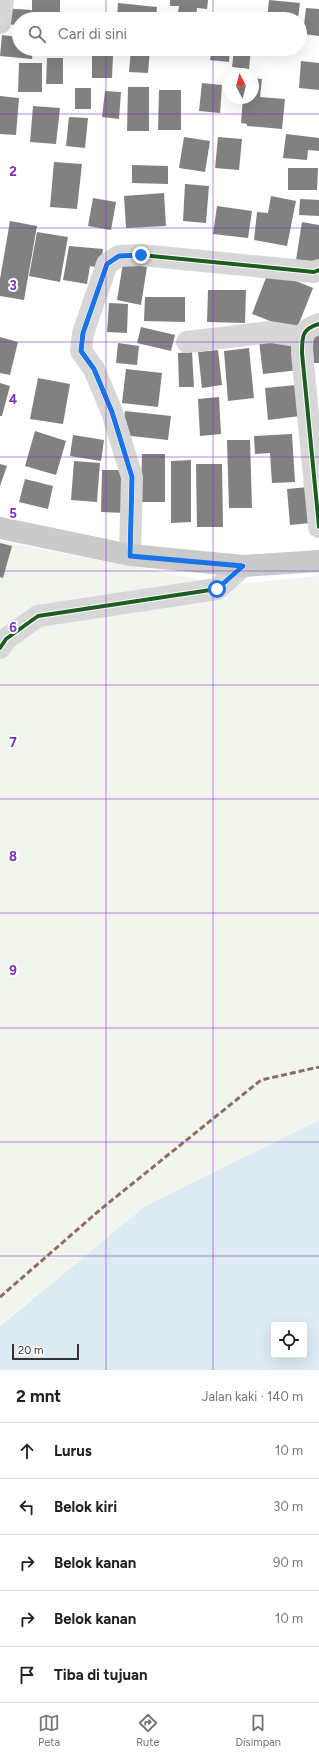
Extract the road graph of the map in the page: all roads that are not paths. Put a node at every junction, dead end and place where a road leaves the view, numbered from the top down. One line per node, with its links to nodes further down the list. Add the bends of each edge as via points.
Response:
1 (3, 0): 2 (street)
2 (0, 23)
3 (319, 270): 8 (street, via 314,272 141,255 119,256 107,264 83,333 81,351 94,369 112,412 132,477)
4 (311, 331): 5 (street, via 270,332); 6 (street, via 302,352)
5 (187, 342)
6 (319, 527)
7 (0, 528): 8 (main road)
8 (130, 556): 10 (main road)
9 (319, 561): 10 (main road)
10 (243, 566): 11 (street, via 217,589 38,616 6,639)
11 (0, 648)

